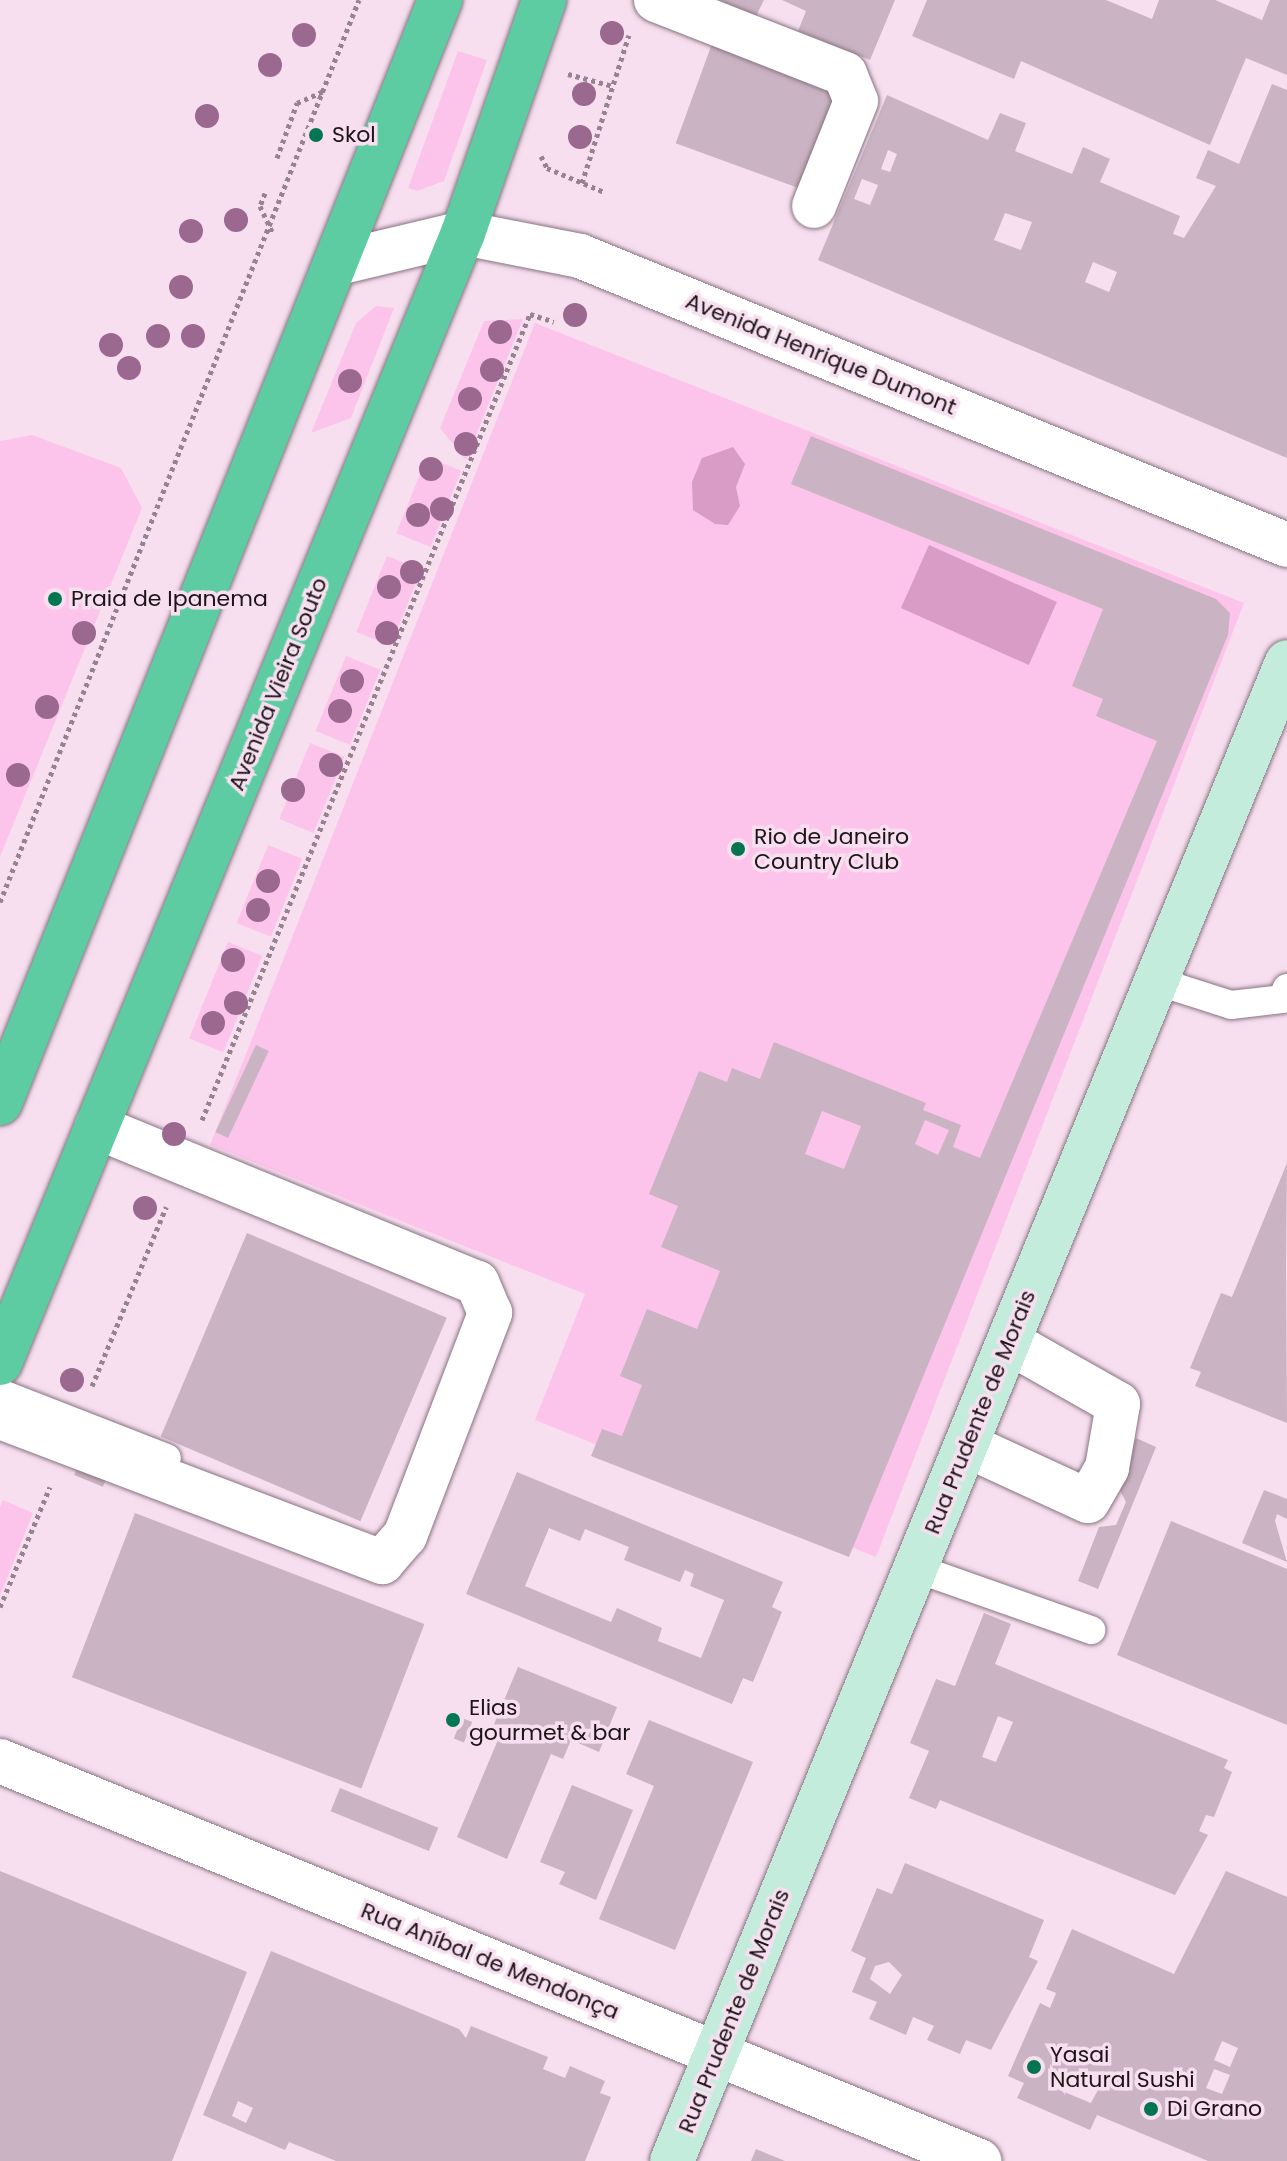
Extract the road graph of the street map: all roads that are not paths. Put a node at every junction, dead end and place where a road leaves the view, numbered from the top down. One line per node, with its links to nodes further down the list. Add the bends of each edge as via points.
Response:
1 (440, 0): 6 (highway)
2 (544, 0): 5 (highway, Avenida Vieira Souto)
3 (645, 10): 4 (street, via 845,74 856,101)
4 (814, 206)
5 (463, 233): 6 (street, Avenida Henrique Dumont); 7 (street, Avenida Henrique Dumont, via 580,256); 13 (highway, Avenida Vieira Souto)
6 (342, 262): 12 (highway)
7 (1287, 545)
8 (1287, 662): 9 (main road, Rua Prudente de Morais)
9 (1276, 721): 10 (main road, Rua Prudente de Morais)
10 (1156, 981): 11 (lane, via 1231,1005 1282,999); 14 (main road, Rua Prudente de Morais)
11 (1287, 988)
12 (0, 1103)
13 (97, 1127): 15 (highway, Avenida Vieira Souto); 18 (street, via 477,1283 490,1313 405,1536 382,1562)
14 (1009, 1342): 19 (main road, Rua Prudente de Morais); 19 (street, via 1118,1404 1107,1468 1088,1501)
15 (0, 1363)
16 (0, 1393): 18 (lane)
17 (0, 1417): 18 (street)
18 (72, 1433): 20 (lane)
19 (966, 1445): 21 (main road, Rua Prudente de Morais)
20 (169, 1458)
21 (915, 1568): 22 (lane); 24 (main road, Rua Prudente de Morais)
22 (1091, 1630)
23 (0, 1761): 24 (street, Rua Aníbal de Mendonça)
24 (716, 2054): 25 (main road, Rua Prudente de Morais); 26 (street, Rua Aníbal de Mendonça)
25 (672, 2161)
26 (979, 2161)

